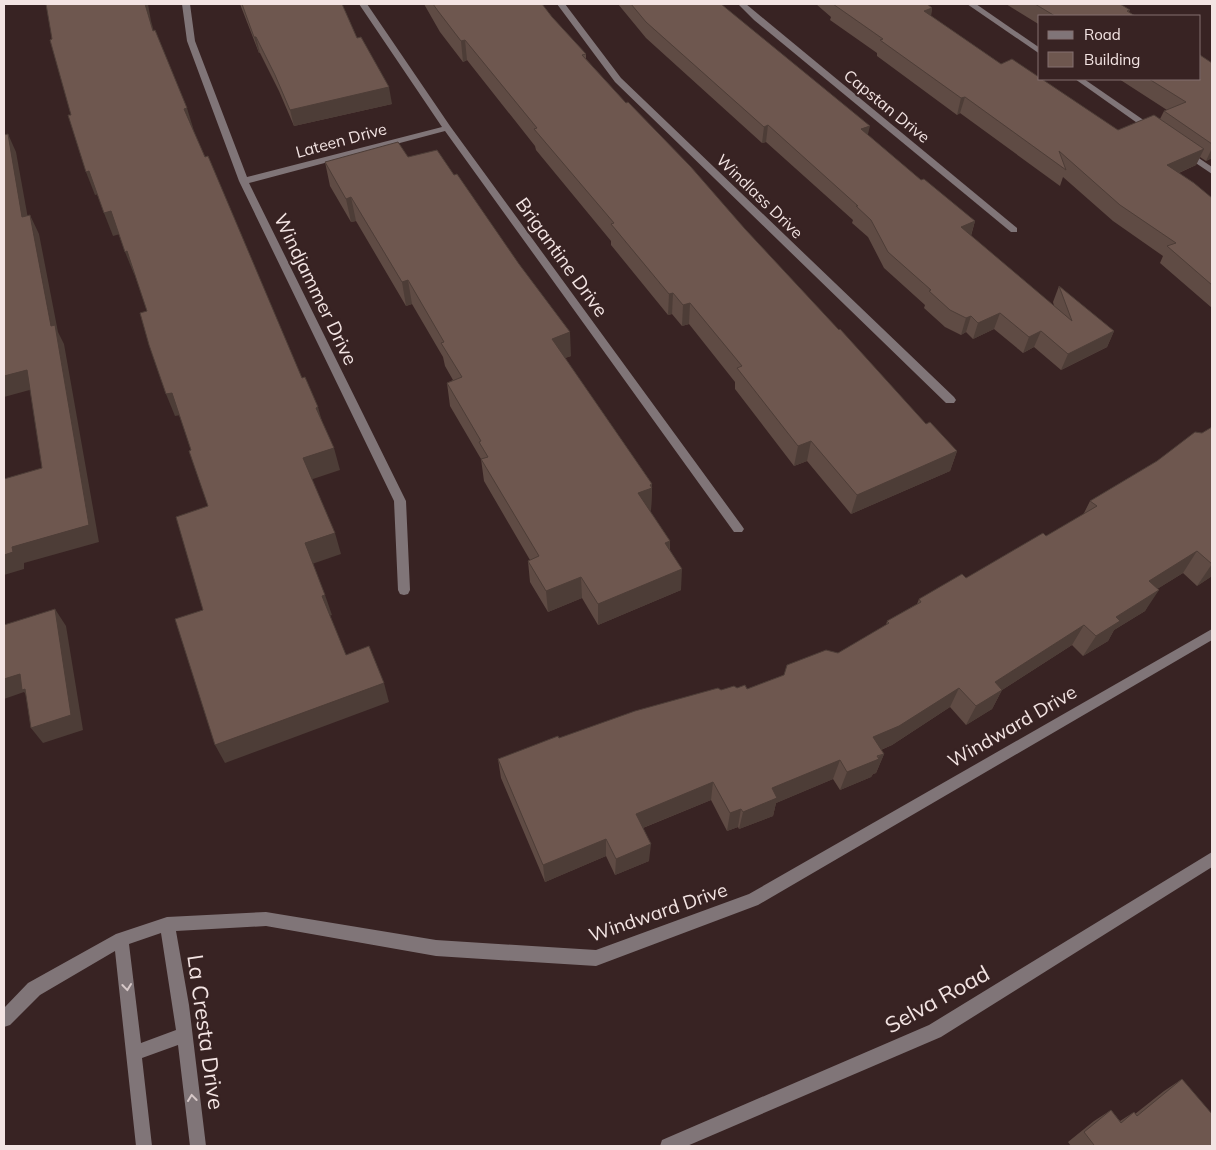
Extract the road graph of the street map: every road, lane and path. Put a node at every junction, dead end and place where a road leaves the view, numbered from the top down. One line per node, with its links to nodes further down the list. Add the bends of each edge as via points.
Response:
1 (186, 4): 12 (street, Windjammer Drive, via 191,41)
2 (362, 4): 8 (street, Brigantine Drive)
3 (561, 4): 14 (street, Windlass Drive, via 618,80)
4 (742, 4): 13 (street, Capstan Drive)
5 (971, 4): 6 (street)
6 (1038, 51)
7 (1080, 80): 9 (street)
8 (446, 128): 12 (street, Lateen Drive); 15 (street, Brigantine Drive)
9 (1157, 133)
10 (1173, 144): 11 (street)
11 (1212, 171)
12 (244, 181): 16 (street, Windjammer Drive, via 400,501)
13 (1014, 230)
14 (950, 400)
15 (738, 528)
16 (404, 590)
17 (1212, 634): 19 (street, Windward Drive, via 753,900 596,958 436,948 266,919)
18 (1212, 859): 26 (street, Selva Road, via 935,1031)
19 (167, 924): 20 (street, Windward Drive); 22 (street, La Cresta Drive)
20 (121, 939): 21 (street, Windward Drive, via 34,989); 23 (street, one-way to 23)
21 (4, 1019)
22 (184, 1034): 23 (street); 25 (street, La Cresta Drive, one-way to 22)
23 (134, 1053): 24 (street)
24 (144, 1146)
25 (198, 1146)
26 (668, 1146)

